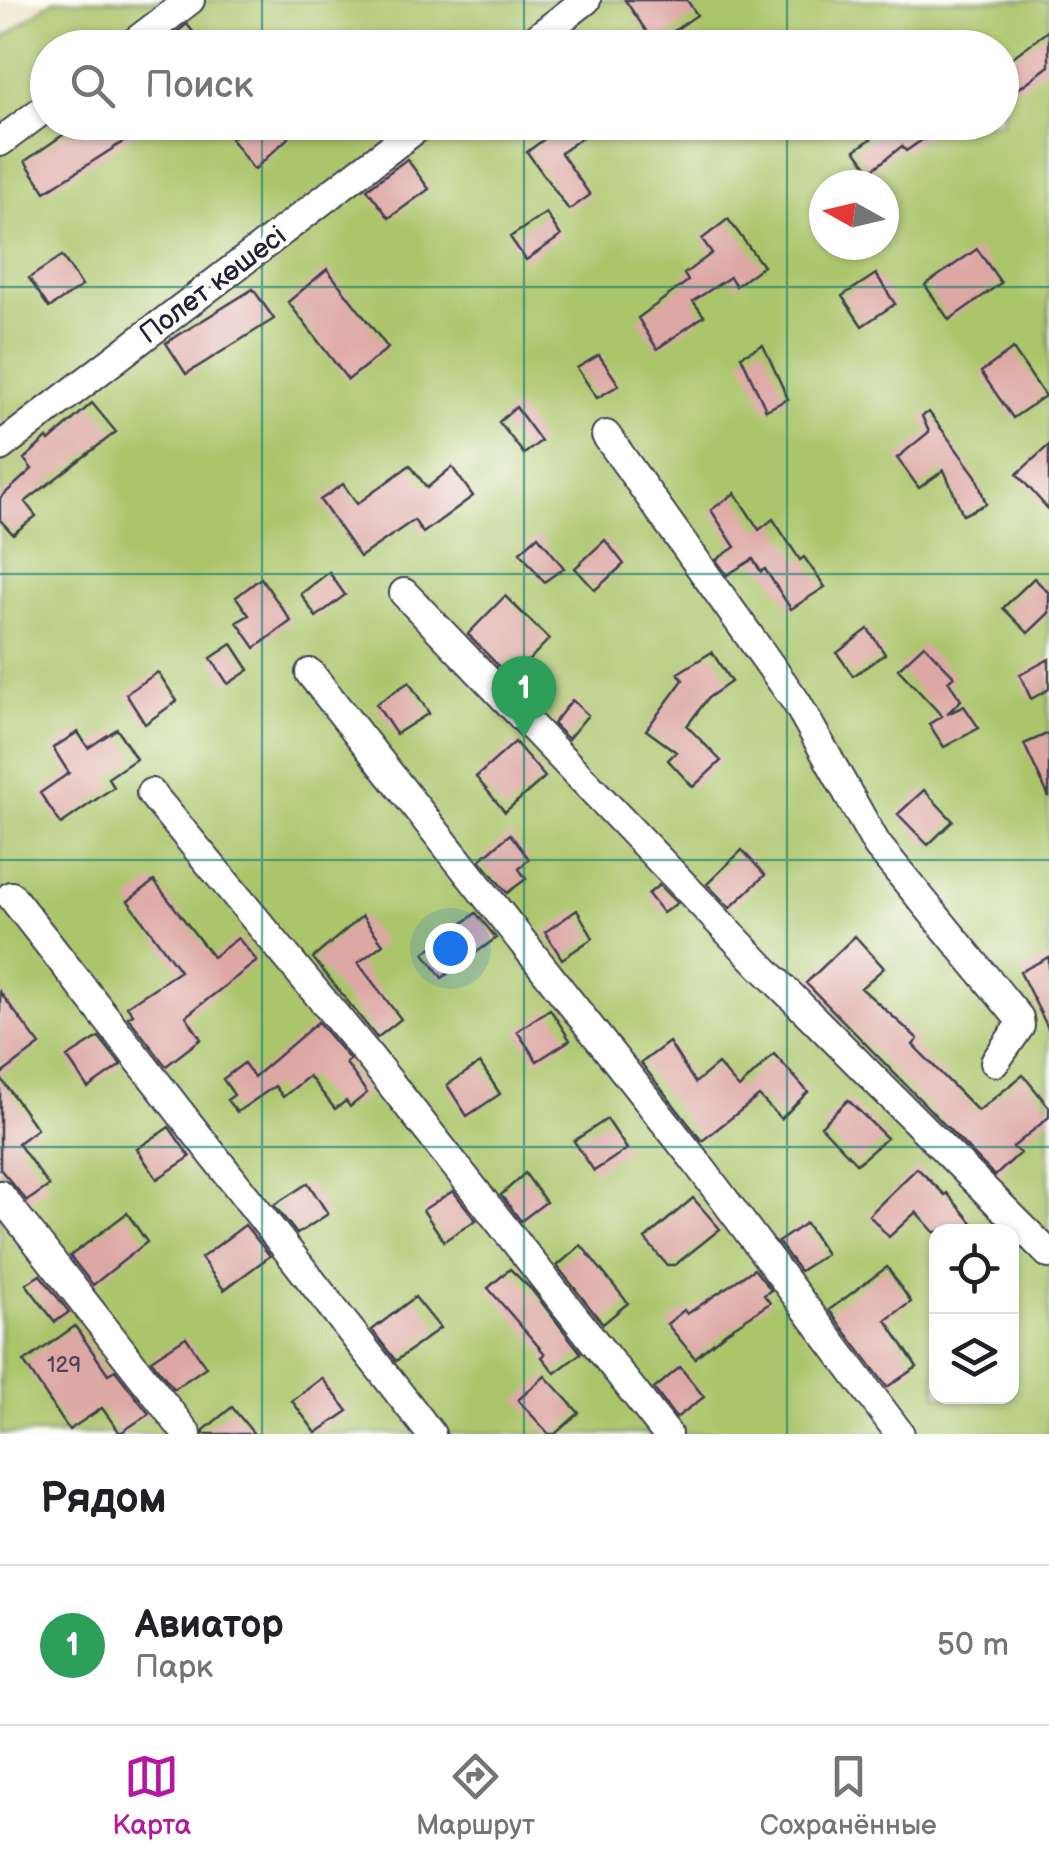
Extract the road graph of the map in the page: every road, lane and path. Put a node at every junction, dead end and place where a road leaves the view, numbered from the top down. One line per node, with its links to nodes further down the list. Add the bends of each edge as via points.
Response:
1 (190, 0): 3 (street)
2 (586, 0): 4 (street)
3 (150, 30)
4 (547, 30)
5 (30, 120): 7 (street)
6 (401, 140): 9 (street, Полет көшесі)
7 (0, 142)
8 (606, 435): 14 (street, via 797,703 877,845 1019,1018)
9 (0, 447)
10 (404, 593): 16 (street)
11 (310, 672): 20 (street)
12 (150, 793): 19 (street, via 369,1056)
13 (12, 896): 18 (street)
14 (995, 1062)
15 (0, 1195): 17 (street)
16 (1049, 1254)
17 (187, 1434)
18 (432, 1434)
19 (666, 1434)
20 (900, 1434)

